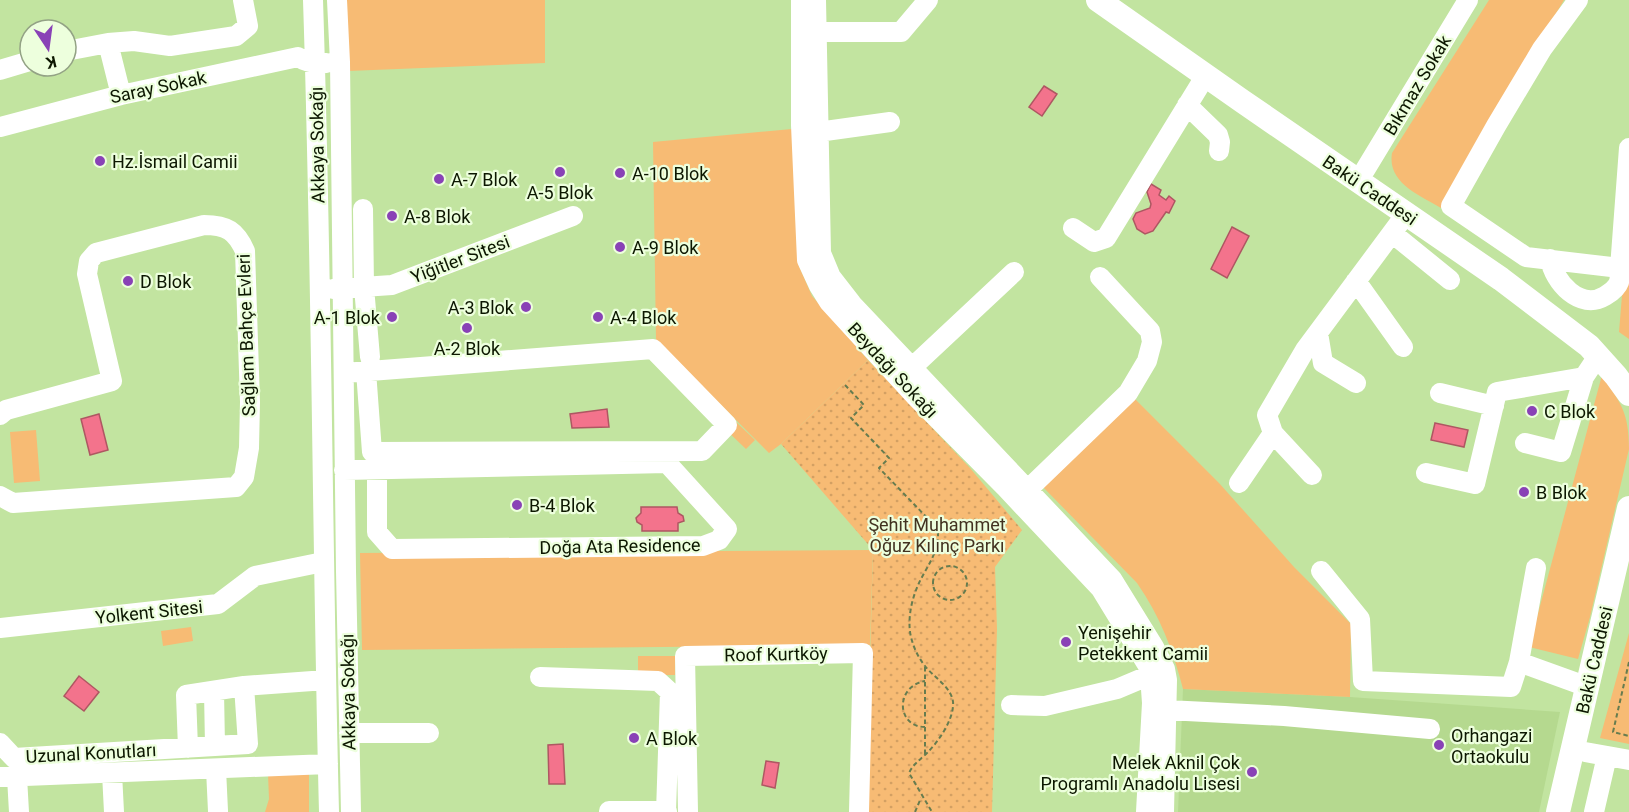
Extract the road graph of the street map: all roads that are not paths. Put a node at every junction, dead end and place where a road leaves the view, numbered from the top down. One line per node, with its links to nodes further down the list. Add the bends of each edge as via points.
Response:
1 (243, 0): 12 (street, via 248,26 236,36 170,46 134,41)
2 (313, 0): 15 (street, Akkaya Sokağı)
3 (337, 0): 14 (street, Akkaya Sokağı)
4 (801, 0): 46 (street, Beydağı Sokağı, via 807,260 829,302)
5 (816, 0): 11 (street, Beydağı Sokağı)
6 (928, 0): 11 (street, via 901,32)
7 (1098, 0): 18 (main road, Bakü Caddesi)
8 (1116, 0): 26 (main road, Bakü Caddesi)
9 (1468, 0): 26 (street, Bıkmaz Sokak)
10 (1578, 0): 31 (street, via 1542,49 1451,207 1526,257)
11 (816, 32): 23 (street, Beydağı Sokağı)
12 (108, 43): 13 (street); 19 (street)
13 (78, 49)
14 (340, 63): 15 (street, Saray Sokak); 38 (street, Akkaya Sokağı)
15 (315, 64): 19 (street, Saray Sokak, via 298,57); 39 (street, Akkaya Sokağı)
16 (18, 65): 17 (street)
17 (0, 70)
18 (1206, 75): 20 (street); 29 (main road, Bakü Caddesi)
19 (121, 94): 22 (street, Saray Sokak)
20 (1186, 105): 25 (street, via 1218,135); 30 (street, via 1106,238 1094,242)
21 (890, 122): 23 (street)
22 (0, 127)
23 (818, 132): 46 (street, Beydağı Sokağı, via 821,253 831,277)
24 (1629, 148): 32 (street)
25 (1219, 151)
26 (1365, 170): 44 (main road, Bakü Caddesi, via 1466,239)
27 (363, 209): 37 (street)
28 (573, 216): 37 (street, Yiğitler Sitesi, via 392,285)
29 (1399, 223): 35 (street); 36 (street); 42 (main road, Bakü Caddesi, via 1501,279)
30 (1073, 228)
31 (1550, 259): 32 (street); 32 (street, via 1563,286 1575,296 1592,300 1614,289)
32 (1620, 268)
33 (1014, 272): 46 (street)
34 (1100, 277): 60 (street, via 1150,331 1152,342 1147,361 1128,393)
35 (1450, 280)
36 (1356, 281): 40 (street); 41 (street)
37 (364, 287): 38 (street, Yiğitler Sitesi); 43 (street)
38 (343, 289): 39 (street); 45 (street, Akkaya Sokağı)
39 (321, 290): 63 (street, Akkaya Sokağı)
40 (1318, 333): 48 (street, via 1323,363); 53 (street, via 1267,415)
41 (1403, 347)
42 (1598, 356): 47 (street); 50 (main road, Bakü Caddesi)
43 (368, 364): 43 (street, via 653,349 727,425 702,451 372,452); 45 (street)
44 (1629, 364)
45 (344, 373): 55 (street, Akkaya Sokağı)
46 (906, 373): 60 (street, Beydağı Sokağı)
47 (1584, 376): 51 (street, via 1497,392); 54 (street, via 1561,452)
48 (1356, 383)
49 (1440, 393): 51 (street)
50 (1629, 394)
51 (1494, 406): 57 (street, via 1475,484)
52 (0, 416): 61 (street, Sağlam Bahçe Evleri, via 6,410 112,381 87,274 89,261 96,253 204,225 219,225 240,241 245,251 250,402 249,448 243,477 236,487 13,503)
53 (1273, 433): 58 (street); 59 (street)
54 (1525, 443)
55 (344, 470): 56 (street, Doğa Ata Residence); 66 (street, Akkaya Sokağı)
56 (377, 470): 56 (street, Doğa Ata Residence, via 667,463 727,530 718,540 703,546 392,549 377,532)
57 (1426, 472)
58 (1312, 475)
59 (1239, 483)
60 (1022, 494): 70 (street, Beydağı Sokağı, via 1101,589 1148,666)
61 (0, 496)
62 (1629, 508): 74 (main road, Bakü Caddesi)
63 (323, 568): 66 (street); 68 (street, Yolkent Sitesi, via 255,576 218,604); 72 (street, Akkaya Sokağı)
64 (1536, 568): 69 (street)
65 (1629, 570): 84 (main road, Bakü Caddesi)
66 (346, 571): 79 (street, Akkaya Sokağı)
67 (1320, 571): 69 (street, via 1360,619 1363,681 1511,687)
68 (0, 628)
69 (1519, 662): 74 (street)
70 (1157, 672): 76 (street, via 1117,689 1045,706); 77 (street, Beydağı Sokağı, via 1167,680); 99 (street, Beydağı Sokağı)
71 (540, 677): 92 (street, via 658,681 670,692)
72 (326, 680): 73 (street); 86 (street, Akkaya Sokağı)
73 (244, 686): 75 (street); 82 (street, Uzunal Konutları, via 248,744)
74 (1587, 687): 101 (main road, Bakü Caddesi)
75 (214, 691): 82 (street); 83 (street, via 186,695)
76 (1011, 705)
77 (1167, 710): 78 (street); 100 (street, Beydağı Sokağı)
78 (1430, 729)
79 (349, 733): 80 (street); 96 (street, Akkaya Sokağı)
80 (429, 733)
81 (0, 743): 83 (street, Uzunal Konutları, via 14,758)
82 (215, 746): 83 (street, Uzunal Konutları)
83 (188, 747)
84 (1596, 754): 85 (street); 102 (main road, Bakü Caddesi); 103 (street)
85 (1629, 760)
86 (327, 764): 87 (street); 95 (street, Akkaya Sokağı)
87 (216, 769): 88 (street); 90 (street)
88 (112, 773): 89 (street); 94 (street)
89 (9, 777): 93 (street)
90 (218, 811)
91 (609, 811): 92 (street)
92 (666, 811)
93 (19, 812)
94 (114, 812)
95 (329, 812)
96 (351, 812)
97 (688, 812): 98 (street, Roof Kurtköy, via 686,656 863,653)
98 (859, 812)
99 (1146, 812)
100 (1164, 812)
101 (1558, 812)
102 (1571, 812)
103 (1594, 812)

